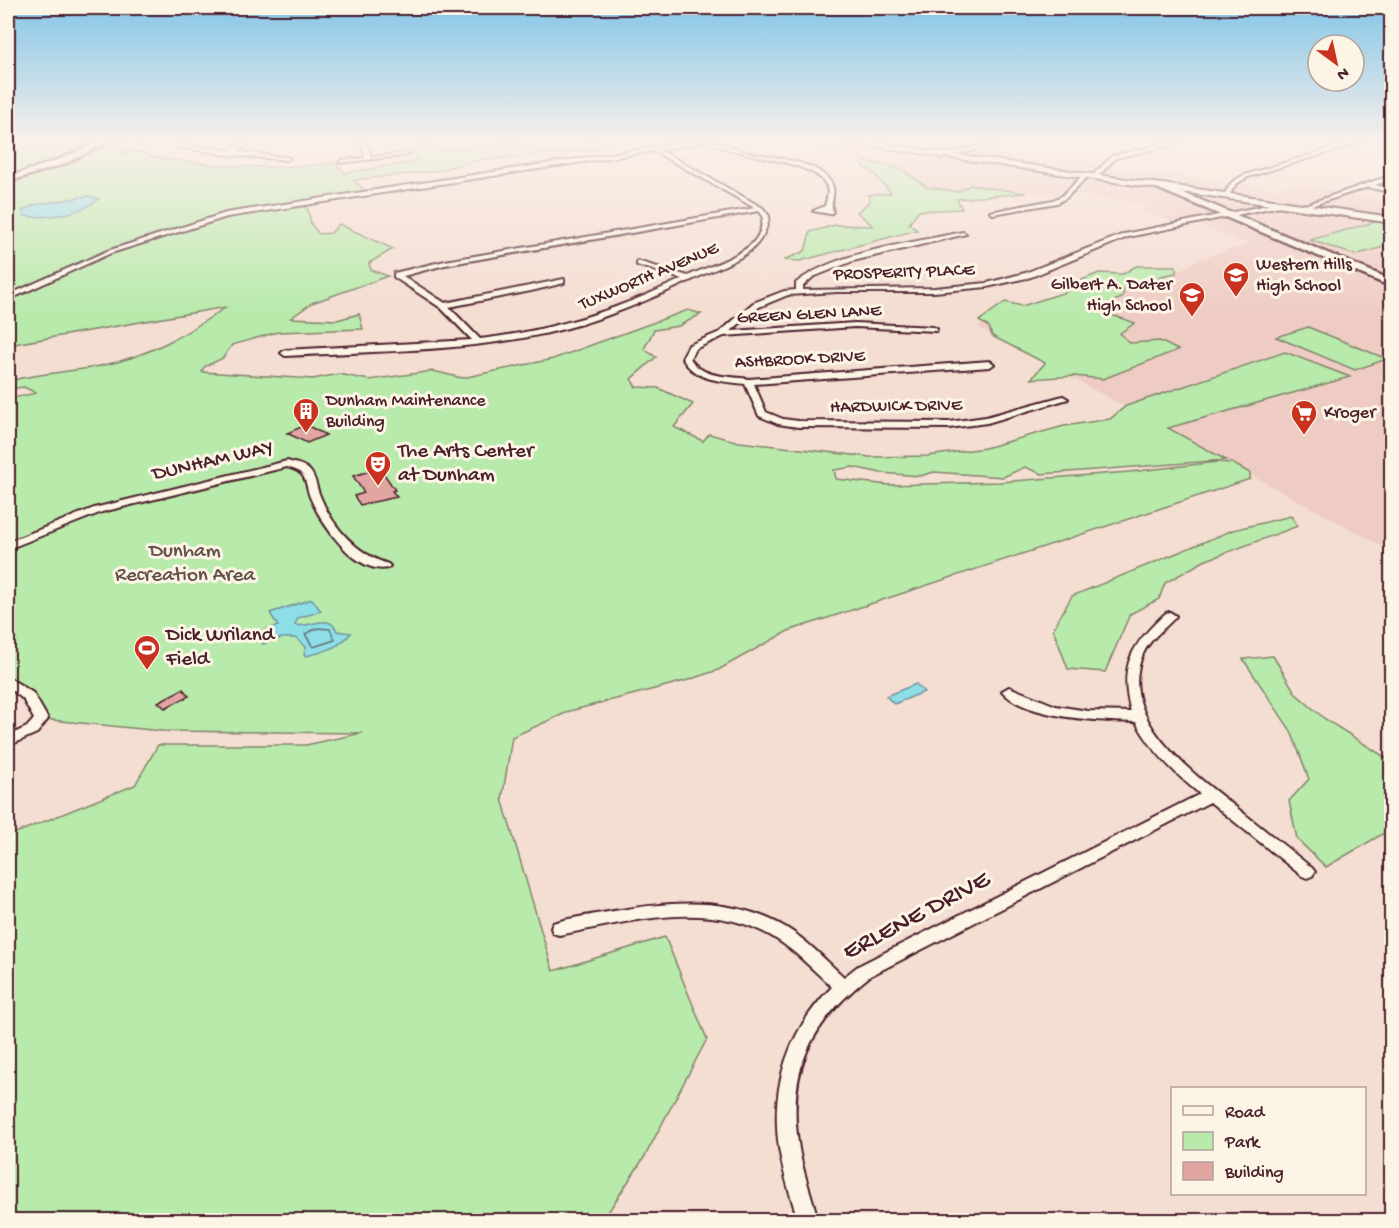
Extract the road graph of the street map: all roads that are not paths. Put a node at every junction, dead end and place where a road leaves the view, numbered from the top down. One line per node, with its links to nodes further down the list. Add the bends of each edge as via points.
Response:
1 (332, 199): 21 (street, via 226,215 115,250)
2 (744, 199): 11 (street)
3 (831, 199): 9 (street)
4 (1059, 199): 12 (street)
5 (1188, 199): 13 (street)
6 (1250, 199): 8 (main road)
7 (1324, 199): 10 (street)
8 (1283, 204): 10 (main road); 13 (street, PROSPERITY PLACE)
9 (828, 207)
10 (1302, 207): 14 (main road)
11 (761, 209): 17 (street, TUXWORTH AVENUE, via 766,216 765,233 757,244); 22 (street, via 435,265 397,275)
12 (993, 212)
13 (1230, 217): 19 (street); 20 (street, PROSPERITY PLACE, via 1125,235 1028,275 987,285 934,290)
14 (1392, 220)
15 (963, 234): 20 (street, via 841,263 804,279 799,285)
16 (640, 263): 17 (street)
17 (687, 278): 25 (street, TUXWORTH AVENUE, via 587,321)
18 (561, 281): 22 (street)
19 (1392, 284)
20 (800, 292): 24 (street, ASHBROOK DRIVE, via 765,300)
21 (8, 298)
22 (444, 306): 25 (street)
23 (933, 329): 24 (street, GREEN GLEN LANE, via 855,325)
24 (723, 334): 28 (street, ASHBROOK DRIVE, via 692,347 687,354 688,363 707,376)
25 (479, 343): 26 (street, TUXWORTH AVENUE)
26 (285, 353)
27 (990, 364): 28 (street, ASHBROOK DRIVE)
28 (749, 382): 29 (street, HARDWICK DRIVE, via 762,414 798,424 949,426)
29 (1063, 399)
30 (8, 546): 31 (street, DUNHAM WAY, via 98,510 287,464 301,468 309,476 332,526 356,553)
31 (384, 566)
32 (1170, 616): 35 (street, via 1149,631 1134,662 1130,690)
33 (8, 681): 36 (street, via 28,696 41,719 32,730)
34 (1009, 691): 35 (street, via 1027,703 1053,711 1078,716)
35 (1138, 717): 37 (street, via 1163,754)
36 (8, 741)
37 (1210, 795): 38 (street); 40 (street, ERLENE DRIVE, via 864,971)
38 (1307, 872)
39 (559, 928): 40 (street, via 673,909 739,914 778,932)
40 (843, 986): 41 (street, ERLENE DRIVE, via 809,1025 790,1071 786,1101 789,1150)
41 (808, 1221)

